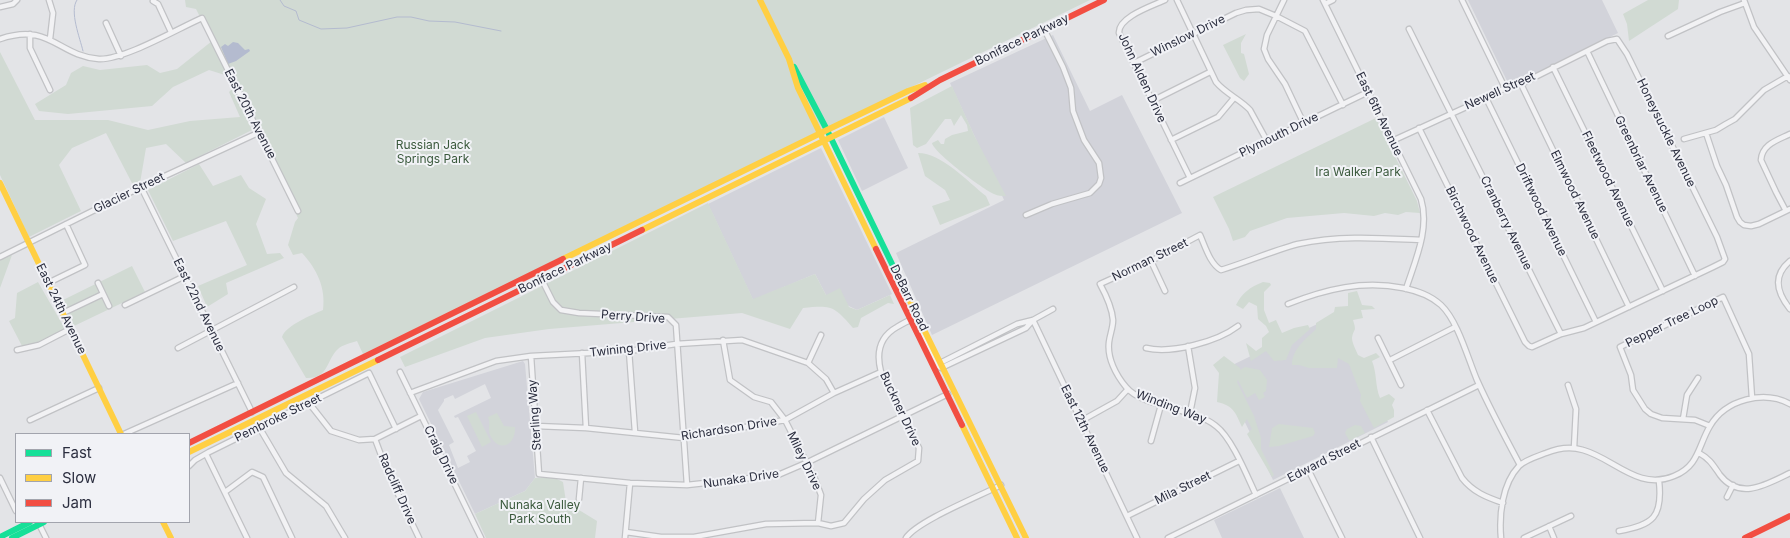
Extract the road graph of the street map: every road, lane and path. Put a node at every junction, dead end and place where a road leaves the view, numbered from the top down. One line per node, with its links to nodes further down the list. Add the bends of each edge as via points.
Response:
1 (17, 0): 13 (street)
2 (49, 0): 23 (street, via 53,14)
3 (760, 0): 27 (main road, DeBarr Road)
4 (1104, 0): 16 (main road, Boniface Parkway)
5 (1165, 0): 28 (street, John Alden Drive, via 1120,24 1119,33)
6 (1177, 0): 20 (street)
7 (1284, 0): 14 (street)
8 (1333, 0): 11 (street)
9 (1462, 0): 34 (street)
10 (153, 1): 18 (street, via 158,4)
11 (1324, 2): 36 (street, East 6th Avenue)
12 (1745, 2): 21 (street); 31 (street, via 1754,27)
13 (0, 7)
14 (1276, 16): 20 (street, Winslow Drive, via 1259,9 1246,10); 40 (street, Winslow Drive, via 1305,31); 42 (street, via 1264,49)
15 (106, 23): 26 (street)
16 (1044, 29): 32 (main road, Boniface Parkway); 60 (street, via 1063,67 1071,88 1074,111 1084,140 1099,163 1101,178 1090,193)
17 (1409, 29): 41 (street, Cranberry Avenue, via 1447,108)
18 (171, 32): 26 (street); 45 (street, East 20th Avenue, via 202,18)
19 (30, 34): 22 (street); 23 (street); 35 (street, via 30,48)
20 (1193, 34): 28 (street, Winslow Drive); 30 (street)
21 (1668, 36)
22 (0, 39)
23 (50, 39): 26 (street, via 80,55 96,59)
24 (1608, 41): 25 (street, Newell Street); 70 (street, Honeysuckle Avenue, via 1617,39 1625,49 1717,237 1723,262)
25 (1586, 51): 29 (street, Newell Street); 70 (street, Greenbriar Avenue)
26 (121, 56)
27 (788, 59): 44 (main road, DeBarr Road); 46 (main road, DeBarr Road)
28 (1134, 63): 39 (street, John Alden Drive)
29 (1553, 67): 33 (street, Newell Street); 78 (street, Fleetwood Avenue)
30 (1210, 72): 37 (street, via 1220,87); 39 (street)
31 (1789, 78): 47 (street, via 1764,90 1731,122)
32 (940, 80): 44 (main road, Boniface Parkway, via 908,91); 49 (main road, Boniface Parkway)
33 (1521, 84): 34 (street, Newell Street); 84 (street, Elmwood Avenue)
34 (1505, 88): 38 (street, Newell Street)
35 (50, 90)
36 (1368, 92): 40 (street, Plymouth Drive); 53 (street, East 6th Avenue)
37 (1234, 98): 51 (street, via 1218,117); 52 (street, via 1250,110)
38 (1486, 98): 41 (street, Newell Street); 90 (street, Driftwood Avenue)
39 (1152, 101): 51 (street, John Alden Drive)
40 (1343, 105): 42 (street, Plymouth Drive)
41 (1452, 112): 43 (street, Newell Street); 95 (street, Cranberry Avenue)
42 (1304, 124): 52 (street, Plymouth Drive)
43 (1419, 128): 53 (street, Newell Street); 95 (street, Birchwood Avenue, via 1525,342 1532,347)
44 (827, 130): 46 (main road, Boniface Parkway); 49 (main road, DeBarr Road)
45 (260, 132): 57 (street, Glacier Street); 59 (street, East 20th Avenue)
46 (820, 133): 49 (main road, DeBarr Road); 68 (main road, Boniface Parkway)
47 (1706, 133): 50 (street); 58 (street, via 1740,222 1751,226 1759,224)
48 (1790, 134): 58 (street, via 1769,144 1761,154 1776,192)
49 (828, 139): 67 (main road, DeBarr Road); 71 (main road, Boniface Parkway); 83 (main road, DeBarr Road)
50 (1684, 139)
51 (1170, 140): 54 (street, John Alden Drive)
52 (1267, 141): 54 (street, Plymouth Drive)
53 (1392, 141): 62 (street, East 6th Avenue, via 1423,206)
54 (1190, 178): 56 (street, Plymouth Drive)
55 (0, 183): 63 (main road, East 24th Avenue)
56 (1180, 183)
57 (141, 187): 61 (street, Glacier Street); 69 (street, East 22nd Avenue)
58 (1788, 210)
59 (298, 211)
60 (1026, 215)
61 (66, 224): 63 (street, Glacier Street); 72 (street, via 85,265)
62 (1421, 240): 65 (street, Norman Street, via 1365,237 1317,241 1280,249 1221,270 1213,262 1200,235); 76 (street, East 6th Avenue)
63 (29, 243): 64 (street, Glacier Street); 72 (main road, East 24th Avenue)
64 (0, 257)
65 (1150, 261): 74 (street, Norman Street); 77 (street)
66 (1790, 261): 85 (street, via 1779,277 1778,288)
67 (885, 266): 83 (main road, via 892,272 904,299); 88 (main road, DeBarr Road)
68 (538, 272): 71 (street, Perry Drive); 129 (main road, Boniface Parkway)
69 (185, 276): 81 (street); 94 (street, East 22nd Avenue)
70 (1695, 276): 78 (street)
71 (541, 280): 99 (street, Perry Drive, via 561,310 668,317 676,325); 137 (main road, Boniface Parkway)
72 (48, 283): 87 (main road, East 24th Avenue)
73 (98, 283): 79 (street)
74 (1100, 284): 119 (street, Winding Way, via 1113,317 1109,342 1111,360)
75 (294, 287): 94 (street)
76 (1406, 289): 80 (street, via 1356,285 1323,291); 92 (street, via 1436,300 1448,313)
77 (1165, 291)
78 (1663, 292): 84 (street)
79 (103, 294): 82 (street); 87 (street)
80 (1288, 304)
81 (125, 305)
82 (109, 306)
83 (913, 306): 109 (main road, DeBarr Road)
84 (1629, 307): 90 (street)
85 (1790, 308)
86 (1053, 309): 89 (street)
87 (63, 313): 93 (main road, East 24th Avenue)
88 (911, 320): 109 (street); 111 (street, Buckner Drive, via 885,336 878,359); 113 (main road, DeBarr Road)
89 (1033, 320): 109 (street, via 1026,328); 136 (street, East 12th Avenue)
90 (1596, 322): 95 (street)
91 (1238, 326): 100 (street, via 1212,340)
92 (1454, 327): 107 (street); 116 (street)
93 (70, 329): 103 (street, via 39,345); 118 (main road, East 24th Avenue)
94 (212, 331): 101 (street); 114 (street, East 22nd Avenue)
95 (1561, 334)
96 (821, 335): 108 (street)
97 (1378, 338): 107 (street)
98 (723, 340): 99 (street, Twining Drive); 108 (street, Twining Drive, via 742,340); 135 (street, Miley Drive, via 730,380 754,397 771,402)
99 (676, 344): 104 (street, Twining Drive); 147 (street, Perry Drive)
100 (1188, 346): 102 (street, via 1164,350); 130 (street, via 1195,388)
101 (178, 348)
102 (1146, 348)
103 (17, 350)
104 (629, 351): 105 (street, Twining Drive); 143 (street)
105 (582, 353): 106 (street, Twining Drive); 141 (street)
106 (531, 356): 121 (street, Twining Drive, via 496,361); 138 (street, Sterling Way)
107 (1390, 360): 115 (street)
108 (808, 363): 122 (street, Twining Drive, via 826,378)
109 (940, 365): 113 (street); 120 (main road, DeBarr Road)
110 (400, 372): 121 (street, Craig Drive)
111 (881, 372): 122 (street, Richardson Drive); 131 (street, Buckner Drive)
112 (1698, 378): 133 (street, via 1687,395)
113 (940, 379): 123 (main road, DeBarr Road)
114 (238, 383): 129 (street, East 22nd Avenue); 145 (street)
115 (1402, 385)
116 (1479, 385): 128 (street, Edward Street); 158 (street)
117 (1568, 385): 151 (street, via 1576,409)
118 (99, 388): 134 (street); 144 (main road, East 24th Avenue)
119 (1128, 389): 127 (street, Winding Way); 136 (street, via 1117,401)
120 (954, 391): 123 (street, Nunaka Drive); 166 (main road, DeBarr Road)
121 (410, 393): 132 (street, Craig Drive)
122 (834, 393): 135 (street, Richardson Drive)
123 (947, 394): 131 (street, Nunaka Drive); 169 (main road, DeBarr Road)
124 (1752, 398): 126 (street, via 1775,398); 133 (street, Pepper Tree Loop, via 1749,354 1722,297 1620,347 1633,390 1645,409 1662,418); 139 (street, via 1732,406 1716,417)
125 (308, 403): 140 (street, Pembroke Street); 142 (street, Pembroke Street, via 369,373); 148 (street, via 331,431 358,440)
126 (1790, 404)
127 (1162, 405): 130 (street, Winding Way); 149 (street)
128 (1427, 410): 146 (street, Edward Street); 174 (street, via 1468,486)
129 (252, 412): 137 (street); 150 (main road, Boniface Parkway)
130 (1190, 413): 155 (street, Winding Way, via 1208,420 1223,432)
131 (903, 414): 156 (street, Nunaka Drive); 181 (street, Buckner Drive, via 919,448 918,461 885,480 844,523 831,526)
132 (421, 416): 142 (street); 194 (street, Craig Drive)
133 (1683, 419): 139 (street, Pepper Tree Loop)
134 (30, 420)
135 (785, 420): 147 (street, Richardson Drive); 156 (street, Miley Drive)
136 (1081, 421): 176 (street, East 12th Avenue)
137 (247, 424): 152 (main road, Boniface Parkway)
138 (536, 426): 141 (street, Richardson Drive); 161 (street, Sterling Way)
139 (1710, 426): 153 (street)
140 (259, 427): 154 (street, Pembroke Street); 192 (street, via 286,472 326,506)
141 (586, 428): 143 (street, Richardson Drive)
142 (396, 429): 148 (street)
143 (635, 432): 147 (street, Richardson Drive)
144 (122, 433)
145 (125, 433)
146 (1371, 437): 159 (street, Edward Street); 202 (street)
147 (684, 438): 168 (street, Perry Drive)
148 (375, 439): 193 (street, Radcliff Drive)
149 (1151, 441)
150 (190, 443)
151 (1574, 448): 158 (street, via 1552,450); 164 (street, via 1636,476)
152 (190, 452)
153 (1699, 453): 164 (street, via 1680,474); 167 (street, via 1708,458 1720,475)
154 (206, 454): 157 (street, Pembroke Street); 170 (street)
155 (1239, 461): 171 (street, Winding Way); 176 (street, Mila Street)
156 (806, 463): 168 (street, Nunaka Drive, via 778,475); 181 (street, Miley Drive, via 821,495)
157 (190, 465)
158 (1520, 465): 174 (street, via 1510,479)
159 (1308, 469): 171 (street, Edward Street); 201 (street)
160 (1790, 473): 167 (street, via 1754,489)
161 (539, 474): 163 (street, Nunaka Drive)
162 (0, 478): 175 (street)
163 (581, 478): 165 (street, Nunaka Drive); 173 (street)
164 (1659, 481): 184 (street, via 1660,506 1655,516 1639,526)
165 (630, 483): 168 (street, Nunaka Drive); 185 (street)
166 (1001, 485): 169 (street); 198 (main road, DeBarr Road)
167 (1733, 485): 172 (street)
168 (687, 486)
169 (993, 489): 196 (street, via 923,524); 197 (main road, DeBarr Road)
170 (225, 492): 190 (street); 191 (street, via 252,472 263,476)
171 (1256, 495): 200 (street, Edward Street)
172 (1727, 497)
173 (579, 499)
174 (1503, 503): 203 (street)
175 (15, 509)
176 (1127, 516): 199 (street, East 12th Avenue)
177 (1571, 516): 183 (street)
178 (1790, 516): 206 (main road)
179 (42, 523): 187 (main road); 188 (street)
180 (164, 523): 189 (main road)
181 (818, 523): 185 (street, via 766,524 694,537)
182 (22, 524): 186 (main road)
183 (1549, 526): 204 (street); 205 (street)
184 (1619, 531)
185 (626, 532): 195 (street)
186 (0, 537)
187 (12, 538)
188 (46, 538)
189 (171, 538)
190 (247, 538)
191 (292, 538)
192 (345, 538)
193 (420, 538)
194 (481, 538)
195 (625, 538)
196 (906, 538)
197 (1017, 538)
198 (1026, 538)
199 (1137, 538)
200 (1169, 538)
201 (1342, 538)
202 (1420, 538)
203 (1501, 538)
204 (1524, 538)
205 (1554, 538)
206 (1745, 538)

